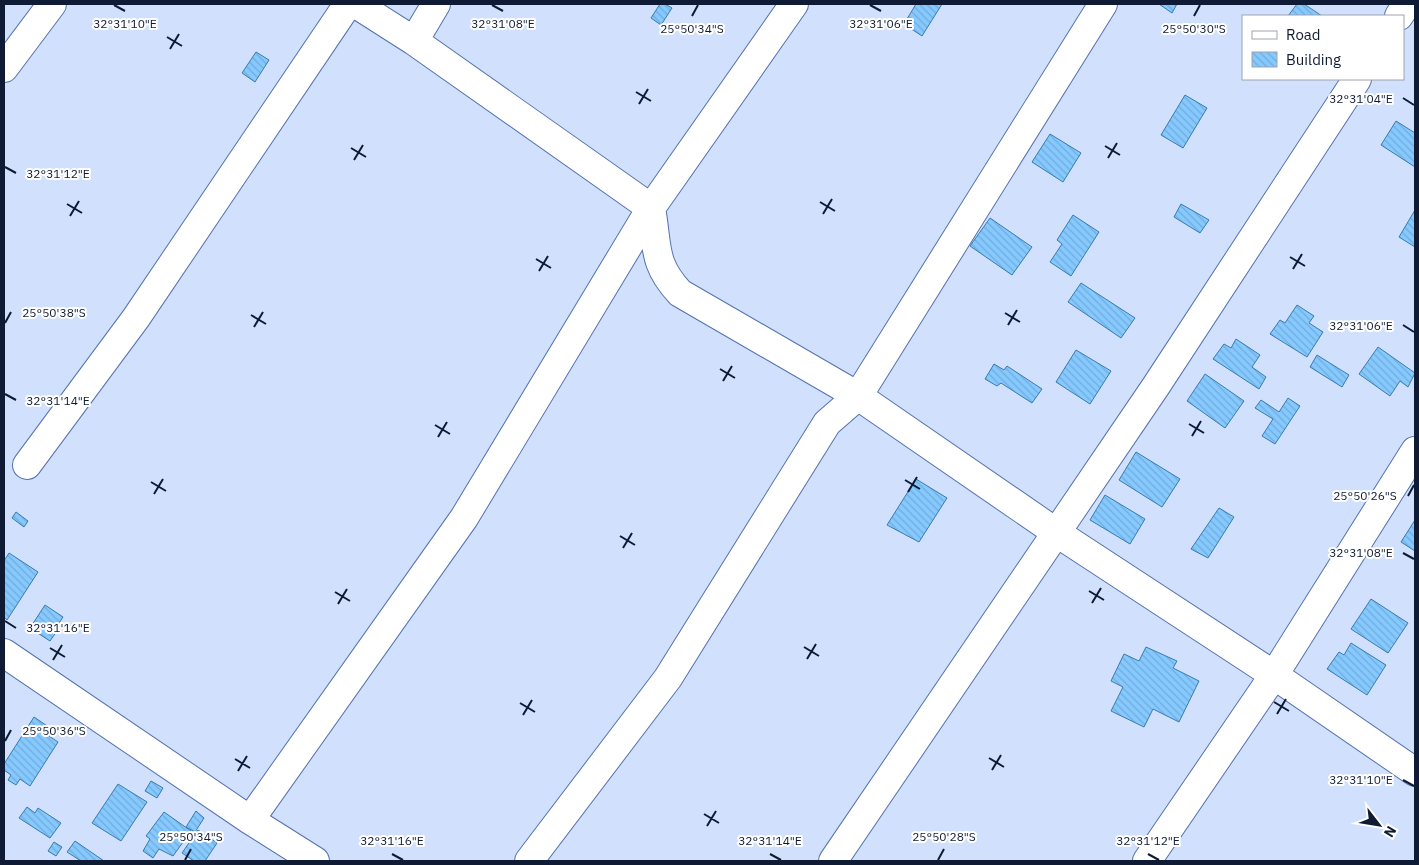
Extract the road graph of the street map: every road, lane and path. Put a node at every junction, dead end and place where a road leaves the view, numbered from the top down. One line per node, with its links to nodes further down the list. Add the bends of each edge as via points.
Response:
1 (52, 4): 10 (street)
2 (348, 4): 15 (street, via 136,318)
3 (356, 4): 9 (street)
4 (436, 4): 9 (street)
5 (794, 4): 12 (street)
6 (1103, 4): 13 (street)
7 (1407, 4): 8 (street)
8 (1400, 15)
9 (414, 41): 12 (street)
10 (7, 57)
11 (1356, 80): 16 (street)
12 (651, 208): 13 (street, via 656,255 666,278 680,293); 20 (street, via 464,518)
13 (858, 396): 16 (street); 22 (street, via 827,423 668,678)
14 (1415, 452): 18 (street)
15 (26, 465)
16 (1056, 533): 18 (street); 23 (street)
17 (4, 653): 20 (street)
18 (1274, 675): 19 (street); 24 (street)
19 (1415, 772)
20 (250, 820): 21 (street)
21 (315, 861)
22 (529, 861)
23 (833, 861)
24 (1147, 861)

